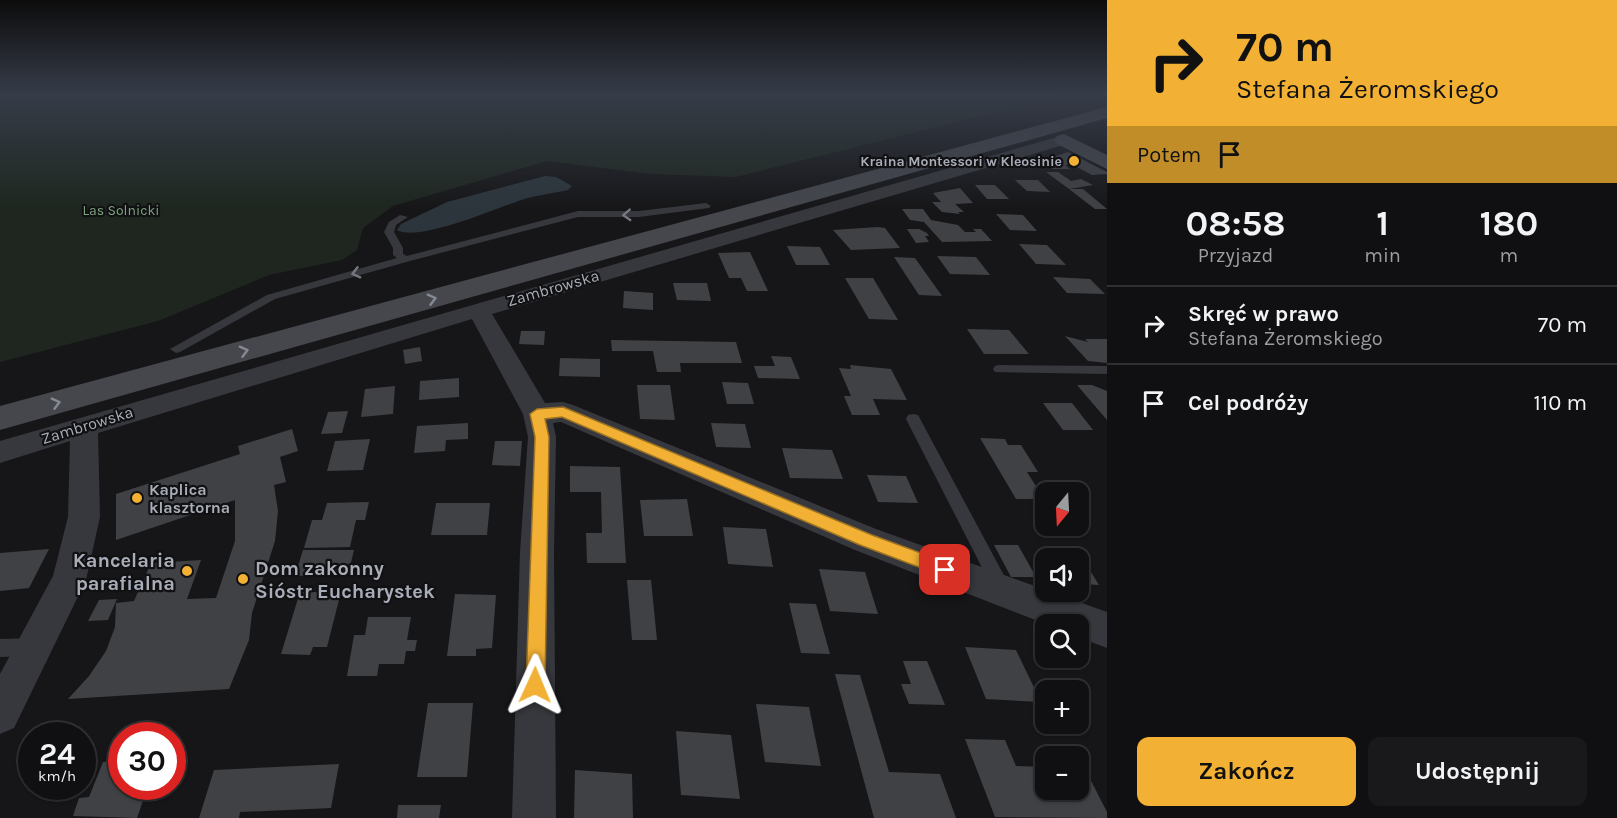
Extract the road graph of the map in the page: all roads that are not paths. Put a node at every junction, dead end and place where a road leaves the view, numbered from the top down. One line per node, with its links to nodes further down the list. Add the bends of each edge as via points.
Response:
1 (983, 132): 6 (main road)
2 (1034, 132): 15 (main road, Zambrowska, one-way to 2)
3 (1092, 132): 4 (main road, Zambrowska)
4 (1064, 140): 5 (main road); 9 (street, Zambrowska)
5 (1107, 163)
6 (706, 206): 8 (lane, one-way to 8, via 639,214 578,214); 10 (main road)
7 (403, 217): 8 (lane, via 392,224 389,232 398,255)
8 (406, 259): 10 (lane, one-way to 10, via 271,297)
9 (478, 310): 14 (street); 17 (street, Zambrowska)
10 (176, 349): 13 (main road)
11 (999, 369): 12 (lane)
12 (1107, 370)
13 (0, 395)
14 (537, 414): 19 (street, via 563,412 866,540); 24 (street, via 542,437)
15 (0, 418)
16 (913, 419): 19 (lane)
17 (84, 426): 18 (street, Zambrowska); 21 (street, via 84,517 69,580)
18 (0, 452)
19 (1004, 592): 20 (street)
20 (1107, 630)
21 (34, 647): 22 (lane); 23 (street)
22 (0, 648)
23 (0, 714)
24 (534, 818)

